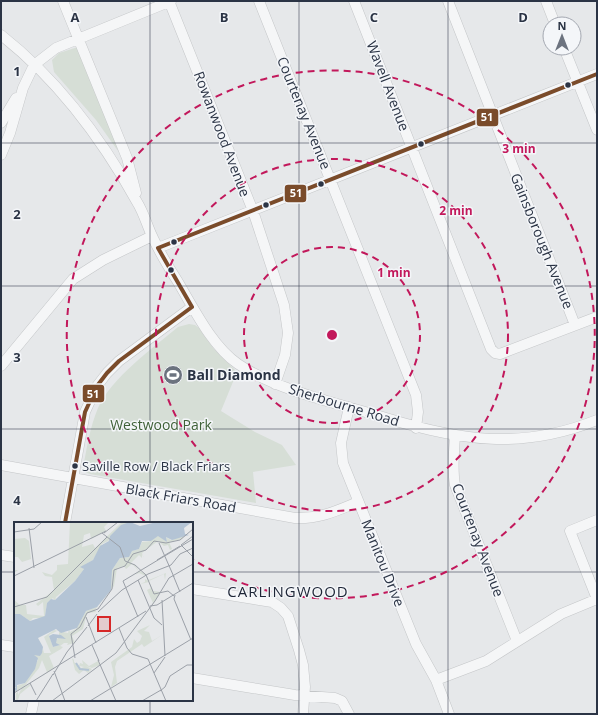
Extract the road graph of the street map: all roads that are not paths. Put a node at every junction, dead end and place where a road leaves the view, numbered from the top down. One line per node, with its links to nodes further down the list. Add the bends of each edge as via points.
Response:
1 (63, 1): 9 (street)
2 (170, 1): 9 (street); 22 (street, Rowanwood Avenue)
3 (259, 1): 20 (street, Courtenay Avenue)
4 (354, 1): 18 (street, Wavell Avenue)
5 (448, 1): 15 (street, Gainsborough Avenue)
6 (546, 1): 7 (street)
7 (552, 16)
8 (1, 35): 11 (street, Sherbourne Road)
9 (79, 41): 11 (street, via 56,48); 21 (street, via 127,158)
10 (567, 56): 13 (street)
11 (34, 65): 14 (street); 21 (street, Sherbourne Road, via 97,137)
12 (597, 74): 13 (street)
13 (578, 82): 15 (street); 17 (street)
14 (23, 88): 16 (street); 19 (street)
15 (493, 116): 18 (street); 27 (street, Gainsborough Avenue)
16 (1, 123)
17 (597, 130)
18 (412, 148): 20 (street); 27 (street, Wavell Avenue, via 491,349 500,354)
19 (1, 155)
20 (331, 180): 22 (street); 32 (street, Courtenay Avenue, via 416,395)
21 (138, 204): 23 (street, Sherbourne Road)
22 (253, 211): 24 (street); 29 (street, Rowanwood Avenue, via 284,305 288,333 285,355)
23 (152, 236): 24 (street, Sherbourne Road); 28 (street, via 103,260 73,279)
24 (158, 248): 25 (street, Sherbourne Road)
25 (192, 307): 29 (street, Sherbourne Road, via 226,353 239,364); 35 (street, via 119,361 97,386 85,412)
26 (597, 317): 27 (street)
27 (575, 325)
28 (1, 366)
29 (275, 384): 30 (street, Sherbourne Road)
30 (349, 407): 32 (street, Sherbourne Road); 36 (street, Manitou Drive, via 341,443 344,463)
31 (597, 420): 33 (street, Sherbourne Road, via 578,427 515,440)
32 (416, 428): 33 (street, Sherbourne Road)
33 (455, 436): 43 (street, Courtenay Avenue, via 455,485)
34 (1, 465): 35 (street, Black Friars Road)
35 (73, 479): 36 (street, Black Friars Road, via 295,518 322,516); 38 (street)
36 (358, 502): 47 (street, Manitou Drive, via 416,644)
37 (597, 520): 42 (street, via 570,531)
38 (65, 522)
39 (1, 555): 40 (street)
40 (14, 557)
41 (193, 589): 48 (street, via 272,602 281,608 288,616 302,665)
42 (597, 599): 43 (street, via 561,614)
43 (518, 641): 47 (street, via 486,661)
44 (1, 645): 45 (street)
45 (14, 647)
46 (193, 678): 48 (street)
47 (436, 680): 53 (street, Manitou Drive)
48 (305, 696): 51 (street); 52 (street, via 335,698 342,701)
49 (34, 701): 50 (street)
50 (31, 714)
51 (303, 714)
52 (349, 714)
53 (449, 714)

